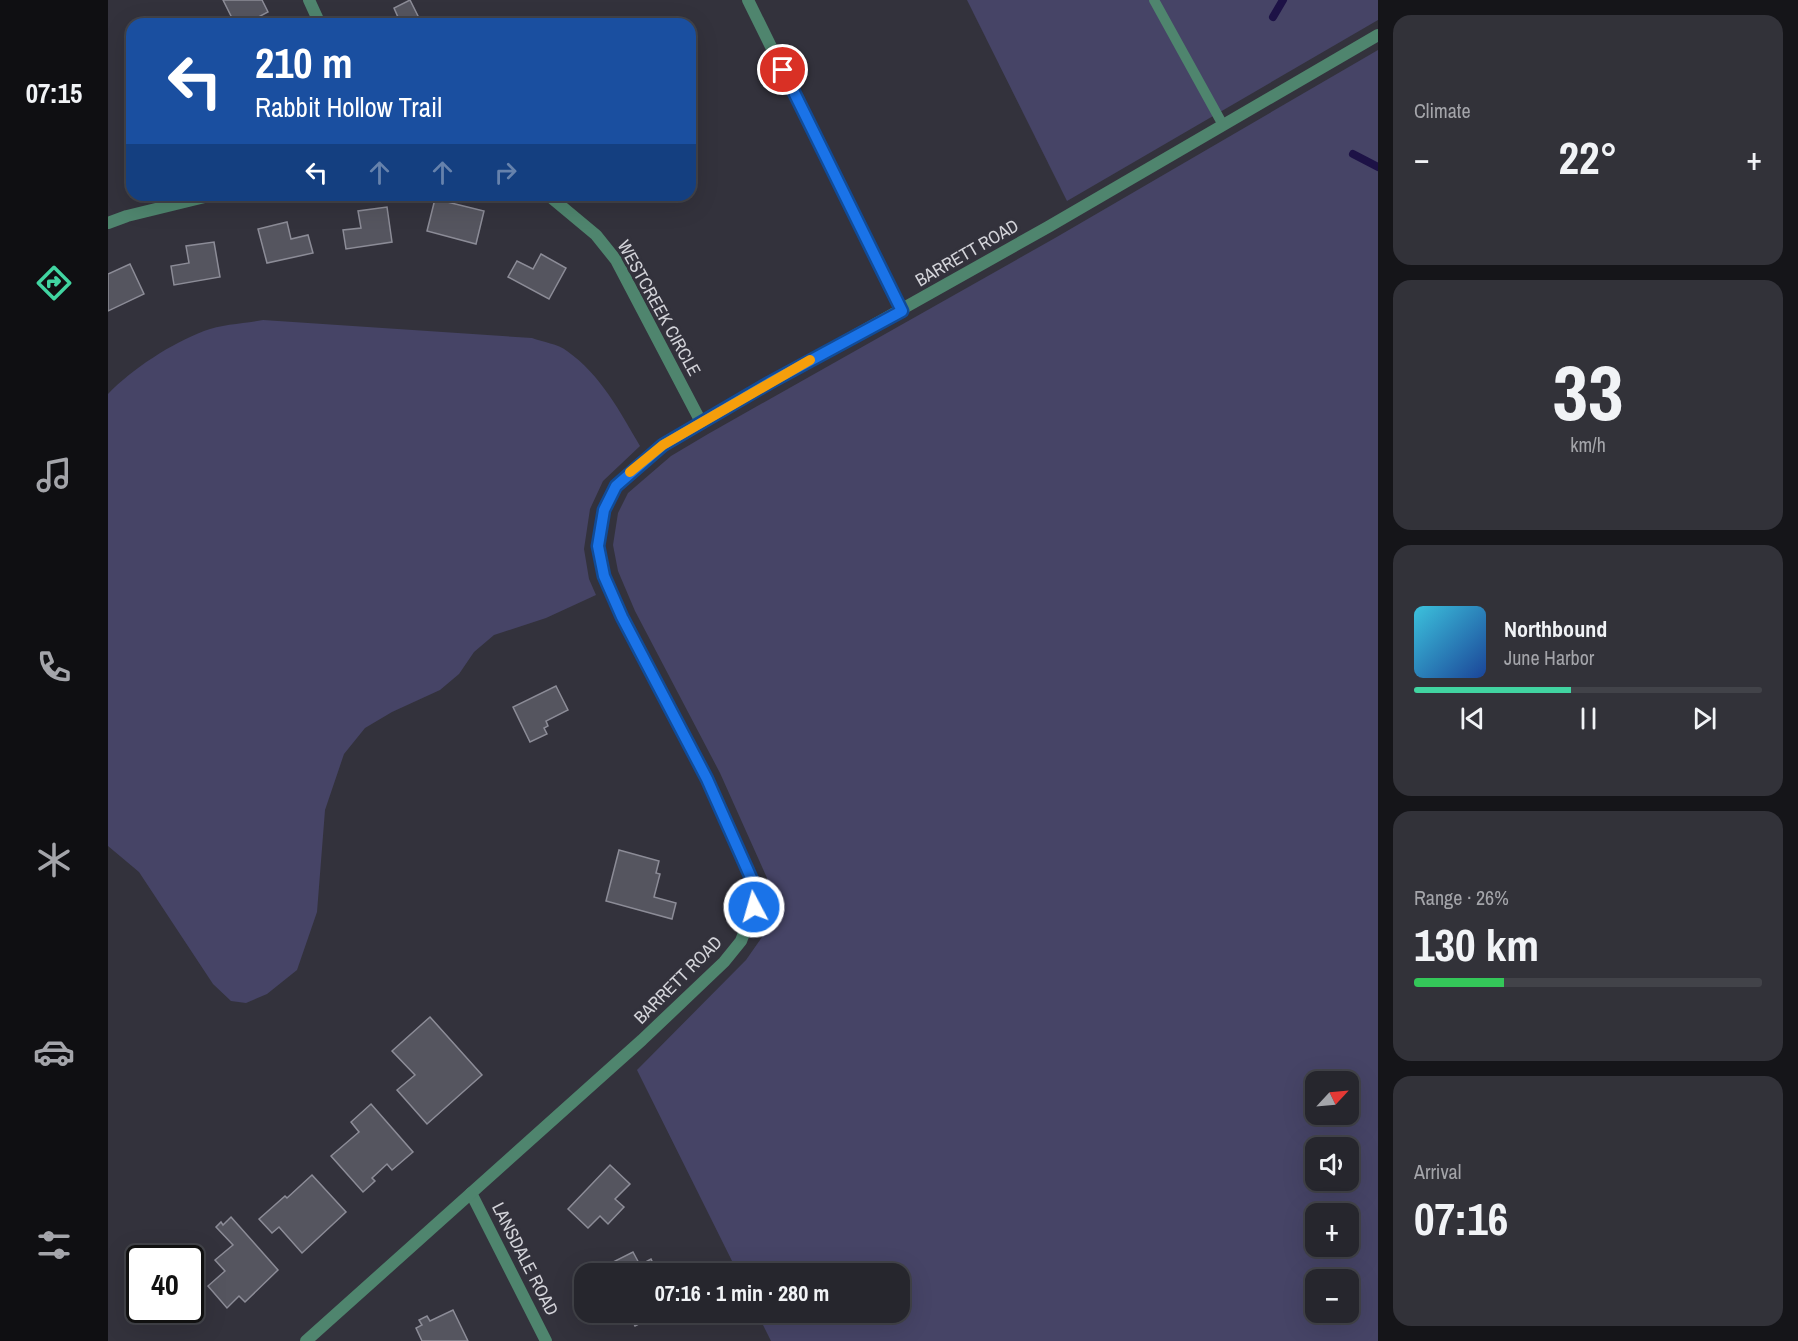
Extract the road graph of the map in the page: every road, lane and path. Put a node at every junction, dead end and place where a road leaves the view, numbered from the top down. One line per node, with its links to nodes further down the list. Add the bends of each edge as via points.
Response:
1 (309, 0): 4 (street)
2 (748, 0): 10 (street)
3 (1154, 0): 6 (lane)
4 (317, 18)
5 (1378, 35): 6 (street, BARRETT ROAD)
6 (1223, 125): 10 (street, BARRETT ROAD)
7 (188, 201): 9 (street)
8 (555, 201): 11 (street, WESTCREEK CIRCLE, via 596,235 616,260)
9 (108, 223)
10 (902, 311): 11 (street, BARRETT ROAD)
11 (701, 422): 12 (street, BARRETT ROAD, via 663,445 616,486 604,510 598,546 604,576 622,617 707,779 752,880 754,907 741,941 724,962)
12 (471, 1193): 13 (street, BARRETT ROAD); 14 (street, LANSDALE ROAD)
13 (306, 1341)
14 (546, 1341)

